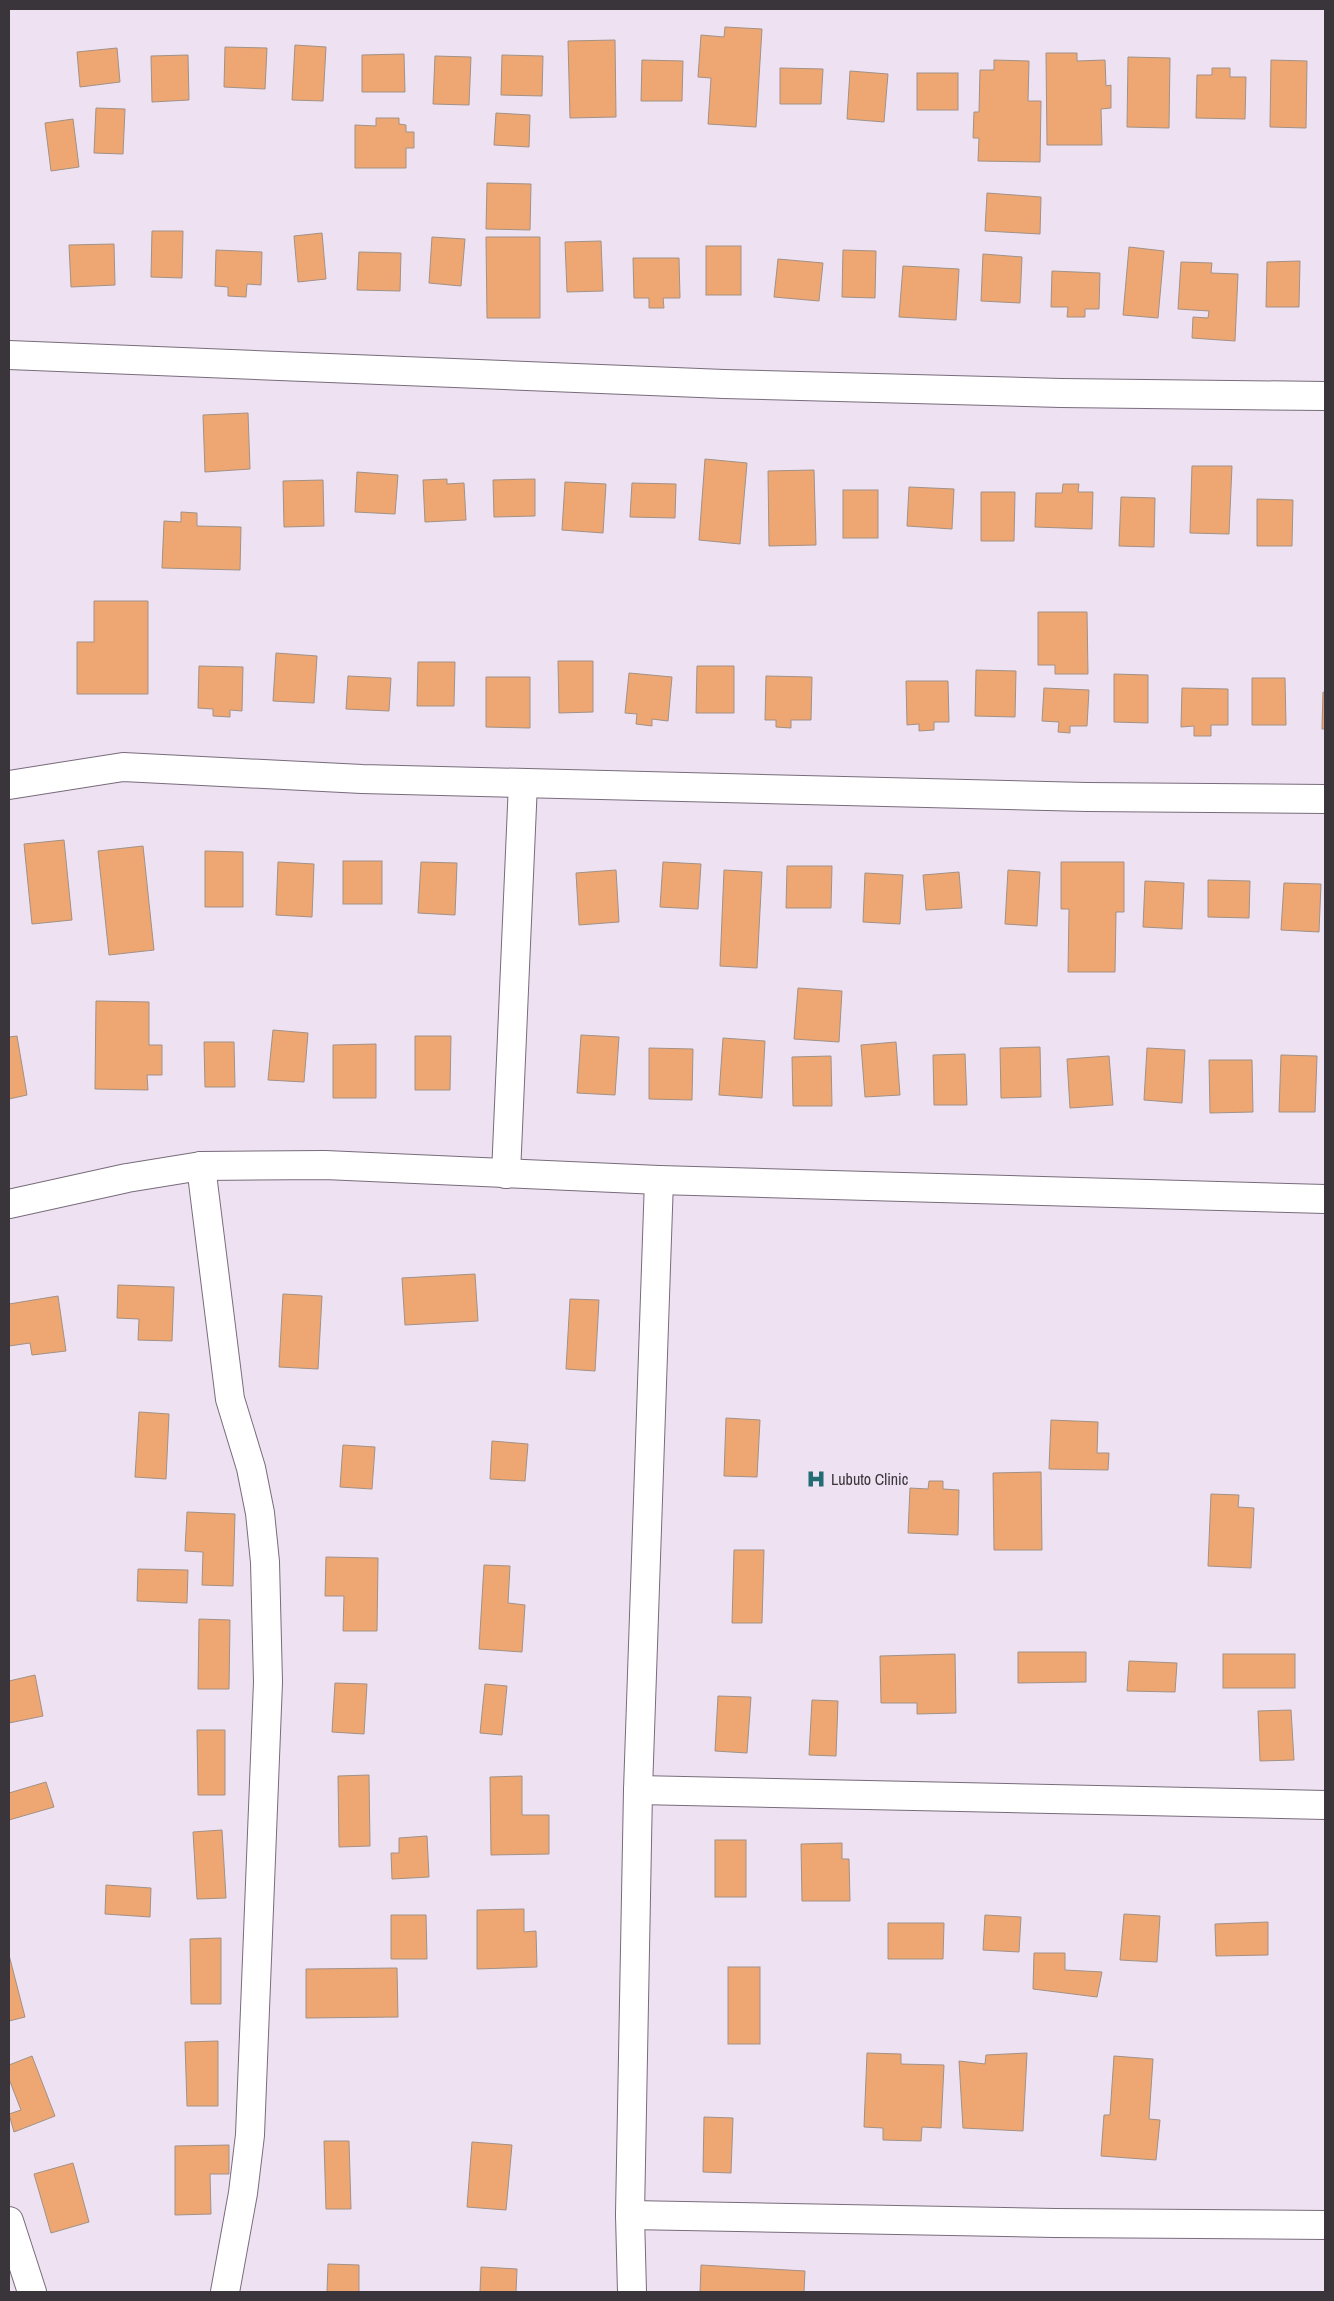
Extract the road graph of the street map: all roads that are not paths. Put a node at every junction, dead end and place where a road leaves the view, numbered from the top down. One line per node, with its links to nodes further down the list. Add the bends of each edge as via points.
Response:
1 (9, 355): 2 (street, via 744,384)
2 (1325, 396)
3 (523, 782): 4 (street, via 362,779 123,767); 5 (street, via 1086,797); 7 (street)
4 (9, 785)
5 (1325, 799)
6 (201, 1166): 7 (street, via 325,1166); 10 (street, via 127,1178); 17 (street, via 230,1399 251,1468 260,1513 265,1562 268,1682 250,2135)
7 (506, 1174): 8 (street)
8 (659, 1180): 9 (street); 11 (street)
9 (1325, 1199)
10 (9, 1204)
11 (638, 1790): 12 (street); 13 (street)
12 (1325, 1804)
13 (630, 2215): 15 (street); 18 (street)
14 (9, 2221): 16 (street)
15 (1325, 2225)
16 (32, 2292)
17 (224, 2292)
18 (632, 2292)

